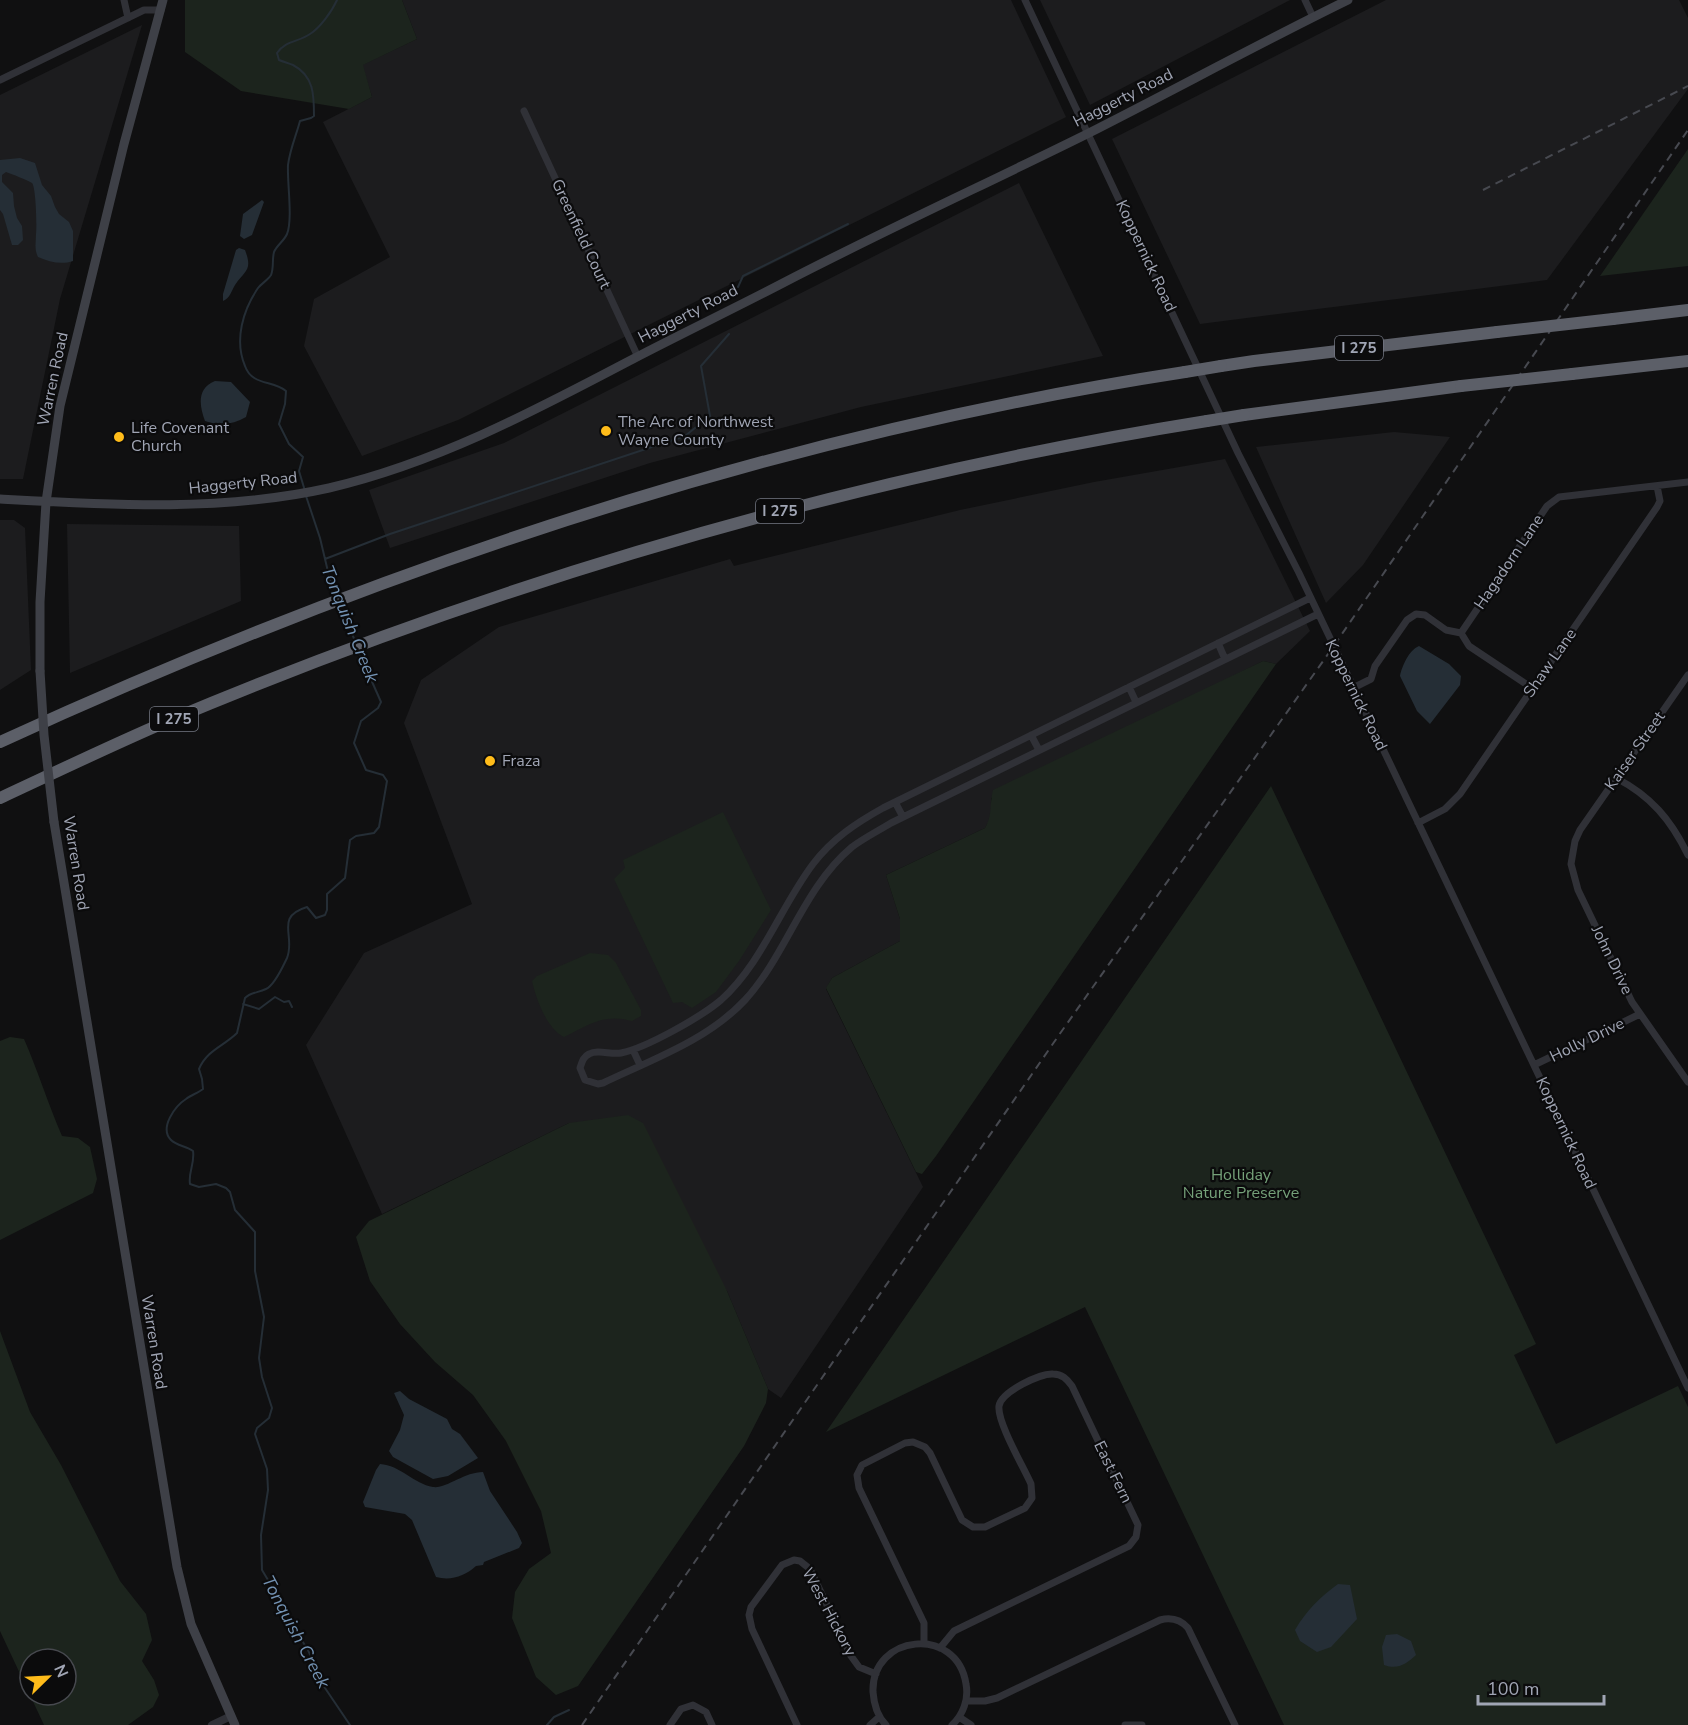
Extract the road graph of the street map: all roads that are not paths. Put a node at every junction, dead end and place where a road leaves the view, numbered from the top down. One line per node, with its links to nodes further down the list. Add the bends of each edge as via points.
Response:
1 (124, 0): 7 (street)
2 (1025, 0): 10 (street, Koppernick Road)
3 (1305, 0): 6 (street)
4 (1348, 0): 6 (main road, Haggerty Road)
5 (162, 5): 7 (street); 17 (main road, Warren Road, via 63,393)
6 (1313, 17): 10 (main road, Haggerty Road)
7 (128, 18): 8 (street)
8 (0, 80)
9 (524, 111): 12 (street, Greenfield Court)
10 (1088, 133): 12 (main road, Haggerty Road); 18 (street, Koppernick Road)
11 (1688, 310): 29 (highway, I 275, bridge, via 1185,372 960,414 740,469 528,532 337,599 191,657)
12 (638, 357): 17 (main road, Haggerty Road, via 467,441 354,482 298,494 216,503)
13 (1688, 361): 32 (highway, I 275, bridge, via 1461,386 1207,421 933,473 764,515 626,554 424,622 166,722)
14 (1688, 482): 15 (street, Hagadorn Lane)
15 (1657, 486): 20 (street, Hagadorn Lane, via 1563,496 1552,501); 26 (street, Shaw Lane, via 1657,507)
16 (0, 499): 17 (main road, Haggerty Road)
17 (46, 502): 52 (main road, Warren Road, bridge, via 39,602 40,671 54,822 177,1567 191,1624)
18 (1310, 598): 19 (street, Koppernick Road); 21 (street)
19 (1318, 614): 22 (street); 25 (street, Koppernick Road)
20 (1461, 633): 25 (street, via 1446,630 1425,615 1413,616 1375,666 1371,679); 26 (street, via 1469,646)
21 (1218, 643): 22 (street); 24 (street)
22 (1225, 659): 27 (street)
23 (1688, 675): 31 (street, Kaiser Street)
24 (1129, 687): 27 (street); 28 (street)
25 (1353, 688): 35 (street, Koppernick Road)
26 (1532, 688): 35 (street, Shaw Lane, via 1454,801)
27 (1136, 702): 30 (street)
28 (1031, 735): 30 (street); 33 (street)
29 (0, 742)
30 (1039, 750): 34 (street)
31 (1616, 778): 36 (street, Kaiser Street); 37 (street, via 1641,792 1662,812)
32 (0, 798)
33 (895, 802): 34 (street); 38 (street, via 842,834)
34 (903, 817): 39 (street, via 853,847)
35 (1418, 823): 43 (street, Koppernick Road)
36 (1582, 827): 40 (street, John Drive, via 1572,855 1574,881)
37 (1688, 855)
38 (801, 882): 39 (street); 41 (street, via 735,986 696,1018)
39 (814, 891): 42 (street, via 764,976 738,1007 705,1032)
40 (1640, 1014): 43 (street, Holly Drive); 44 (street, John Drive)
41 (633, 1050): 42 (street); 42 (street, via 595,1052 584,1057 580,1068 585,1080 598,1084)
42 (640, 1065)
43 (1534, 1065): 45 (street, Koppernick Road)
44 (1688, 1082)
45 (1688, 1388)
46 (924, 1643): 47 (street); 47 (street, East Fern, via 924,1623 859,1488 859,1469 867,1461 905,1443 920,1444 930,1453 962,1520 973,1527 985,1527 1025,1508 1033,1494 1000,1414 1001,1401 1008,1393 1042,1376 1062,1376 1072,1386 1129,1504 1138,1525 1136,1537 1129,1546 954,1631); 48 (street, via 893,1652)
47 (940, 1648): 49 (street, via 962,1668)
48 (876, 1674): 50 (street, via 873,1700); 56 (street, West Hickory, via 859,1667 851,1656 810,1569 800,1561 786,1562 749,1615)
49 (966, 1701): 51 (street); 63 (street, via 997,1698 1169,1618 1188,1628)
50 (879, 1717): 57 (street); 58 (street)
51 (959, 1717): 59 (street); 60 (street)
52 (233, 1720): 53 (street)
53 (212, 1725)
54 (670, 1725): 55 (street, via 681,1709 693,1705 706,1712)
55 (712, 1725)
56 (798, 1725)
57 (870, 1725)
58 (886, 1725)
59 (952, 1725)
60 (971, 1725)
61 (1125, 1725): 62 (street)
62 (1142, 1725)
63 (1235, 1725)

